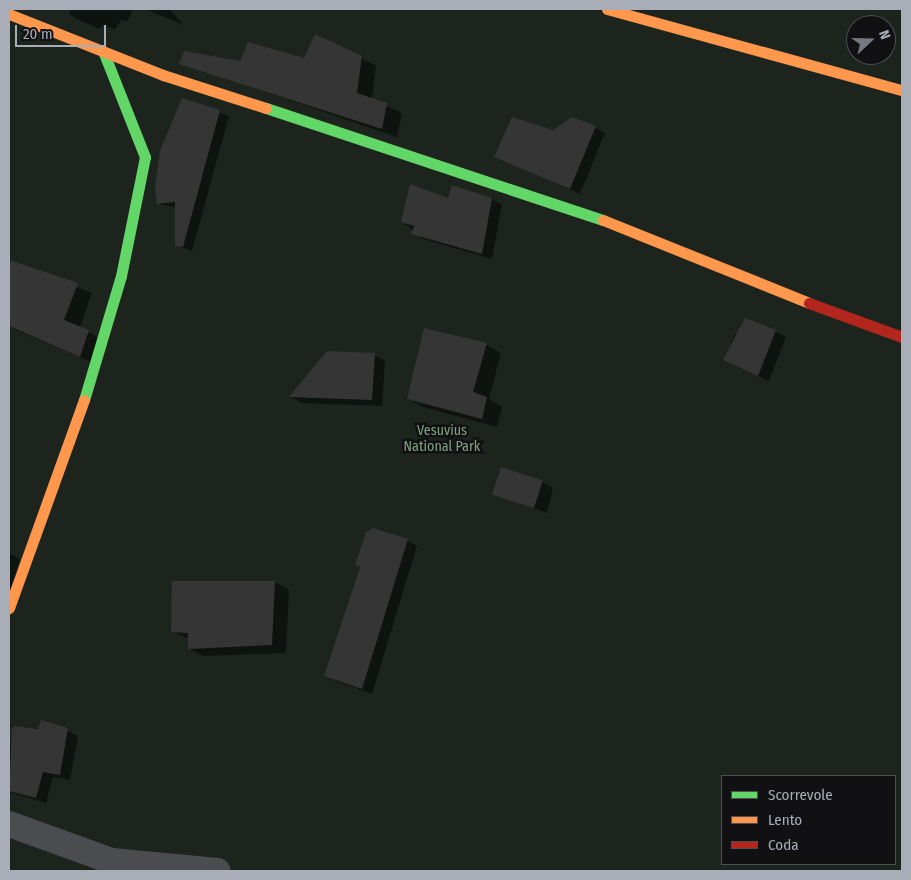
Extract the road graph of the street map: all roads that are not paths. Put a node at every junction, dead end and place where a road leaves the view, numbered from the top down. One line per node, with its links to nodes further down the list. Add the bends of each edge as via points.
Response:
1 (607, 9): 4 (street)
2 (9, 14): 3 (street)
3 (103, 51): 5 (street, via 163,76 577,209 709,266); 6 (street, via 140,135 145,158 142,176 121,276 85,396)
4 (902, 90)
5 (902, 337)
6 (9, 608)
7 (9, 824): 8 (street, via 112,861)
8 (218, 871)

